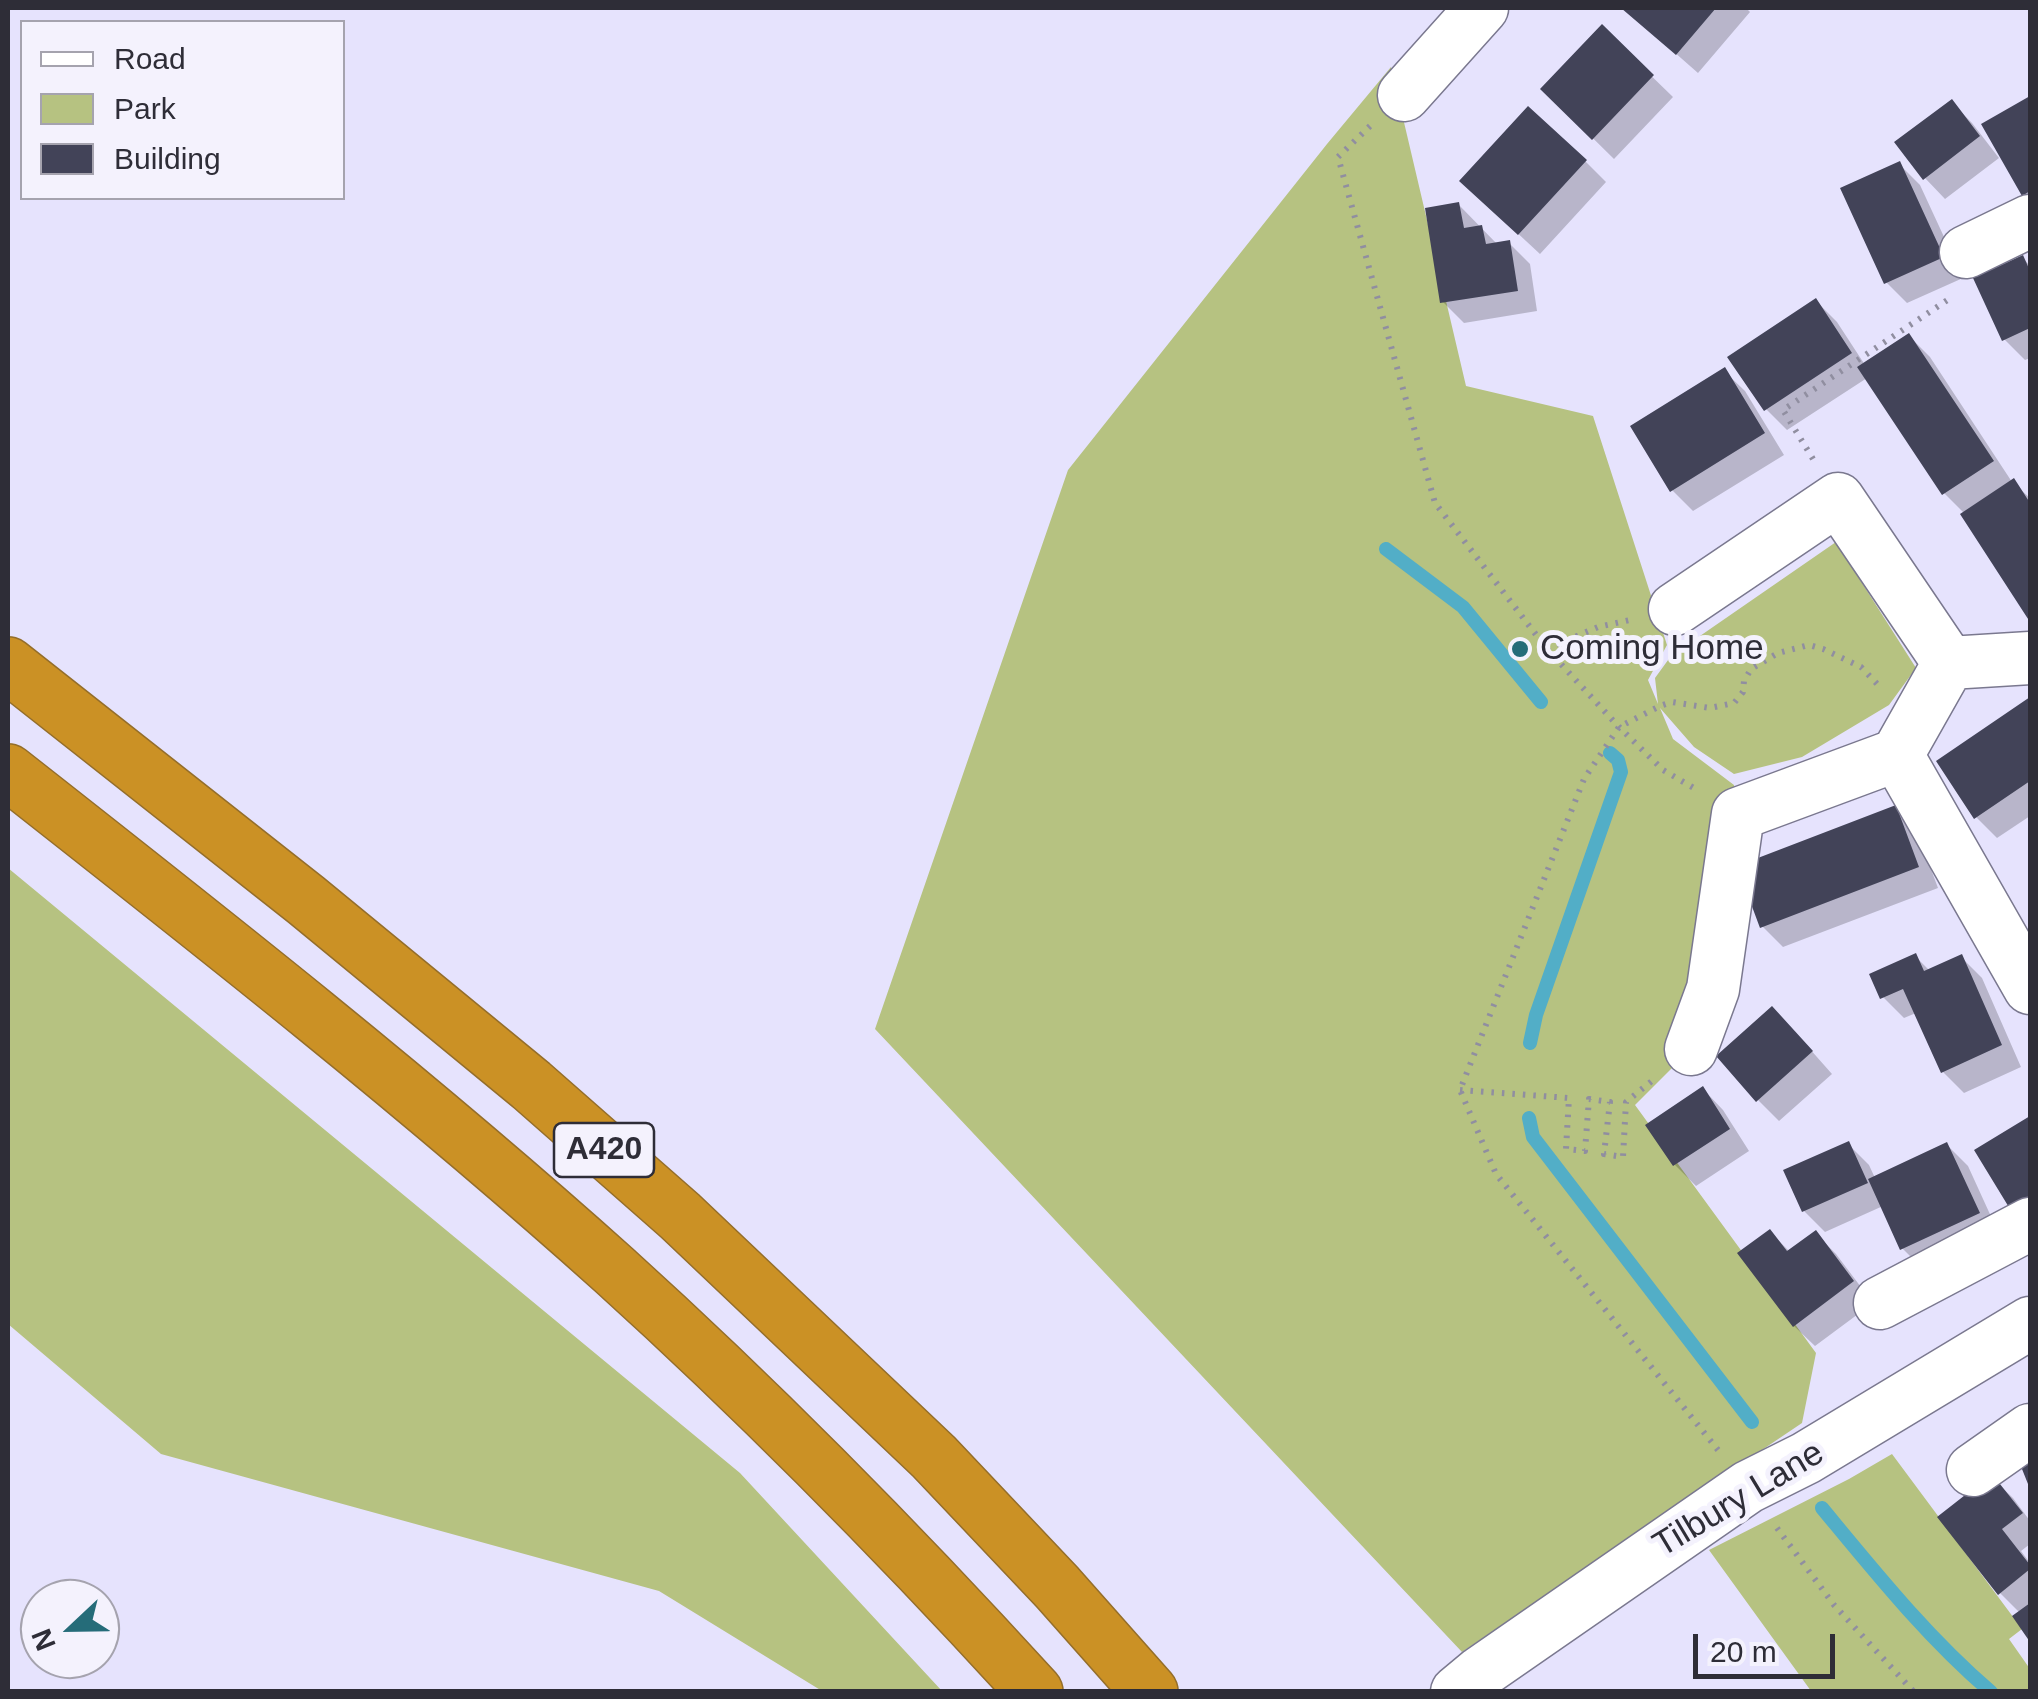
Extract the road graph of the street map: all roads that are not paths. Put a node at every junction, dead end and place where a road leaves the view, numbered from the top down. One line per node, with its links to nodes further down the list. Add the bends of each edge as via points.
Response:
1 (1482, 8): 2 (street)
2 (1404, 95)
3 (2030, 222): 4 (street)
4 (1966, 252)
5 (1675, 609): 7 (street, via 1838,498)
6 (2030, 658): 7 (street)
7 (1948, 663): 9 (street)
8 (8, 665): 19 (highway, A420, via 322,912 680,1216 934,1458)
9 (1897, 755): 11 (street); 12 (street, via 1738,814 1713,989)
10 (8, 772): 18 (highway, A420, via 459,1136 615,1271 876,1522)
11 (2030, 988)
12 (1692, 1050)
13 (2030, 1224): 14 (street)
14 (1880, 1303)
15 (2030, 1323): 20 (street, Tilbury Lane, via 1748,1487)
16 (2030, 1430): 17 (street)
17 (1973, 1470)
18 (1035, 1692)
19 (1150, 1692)
20 (1457, 1692)

